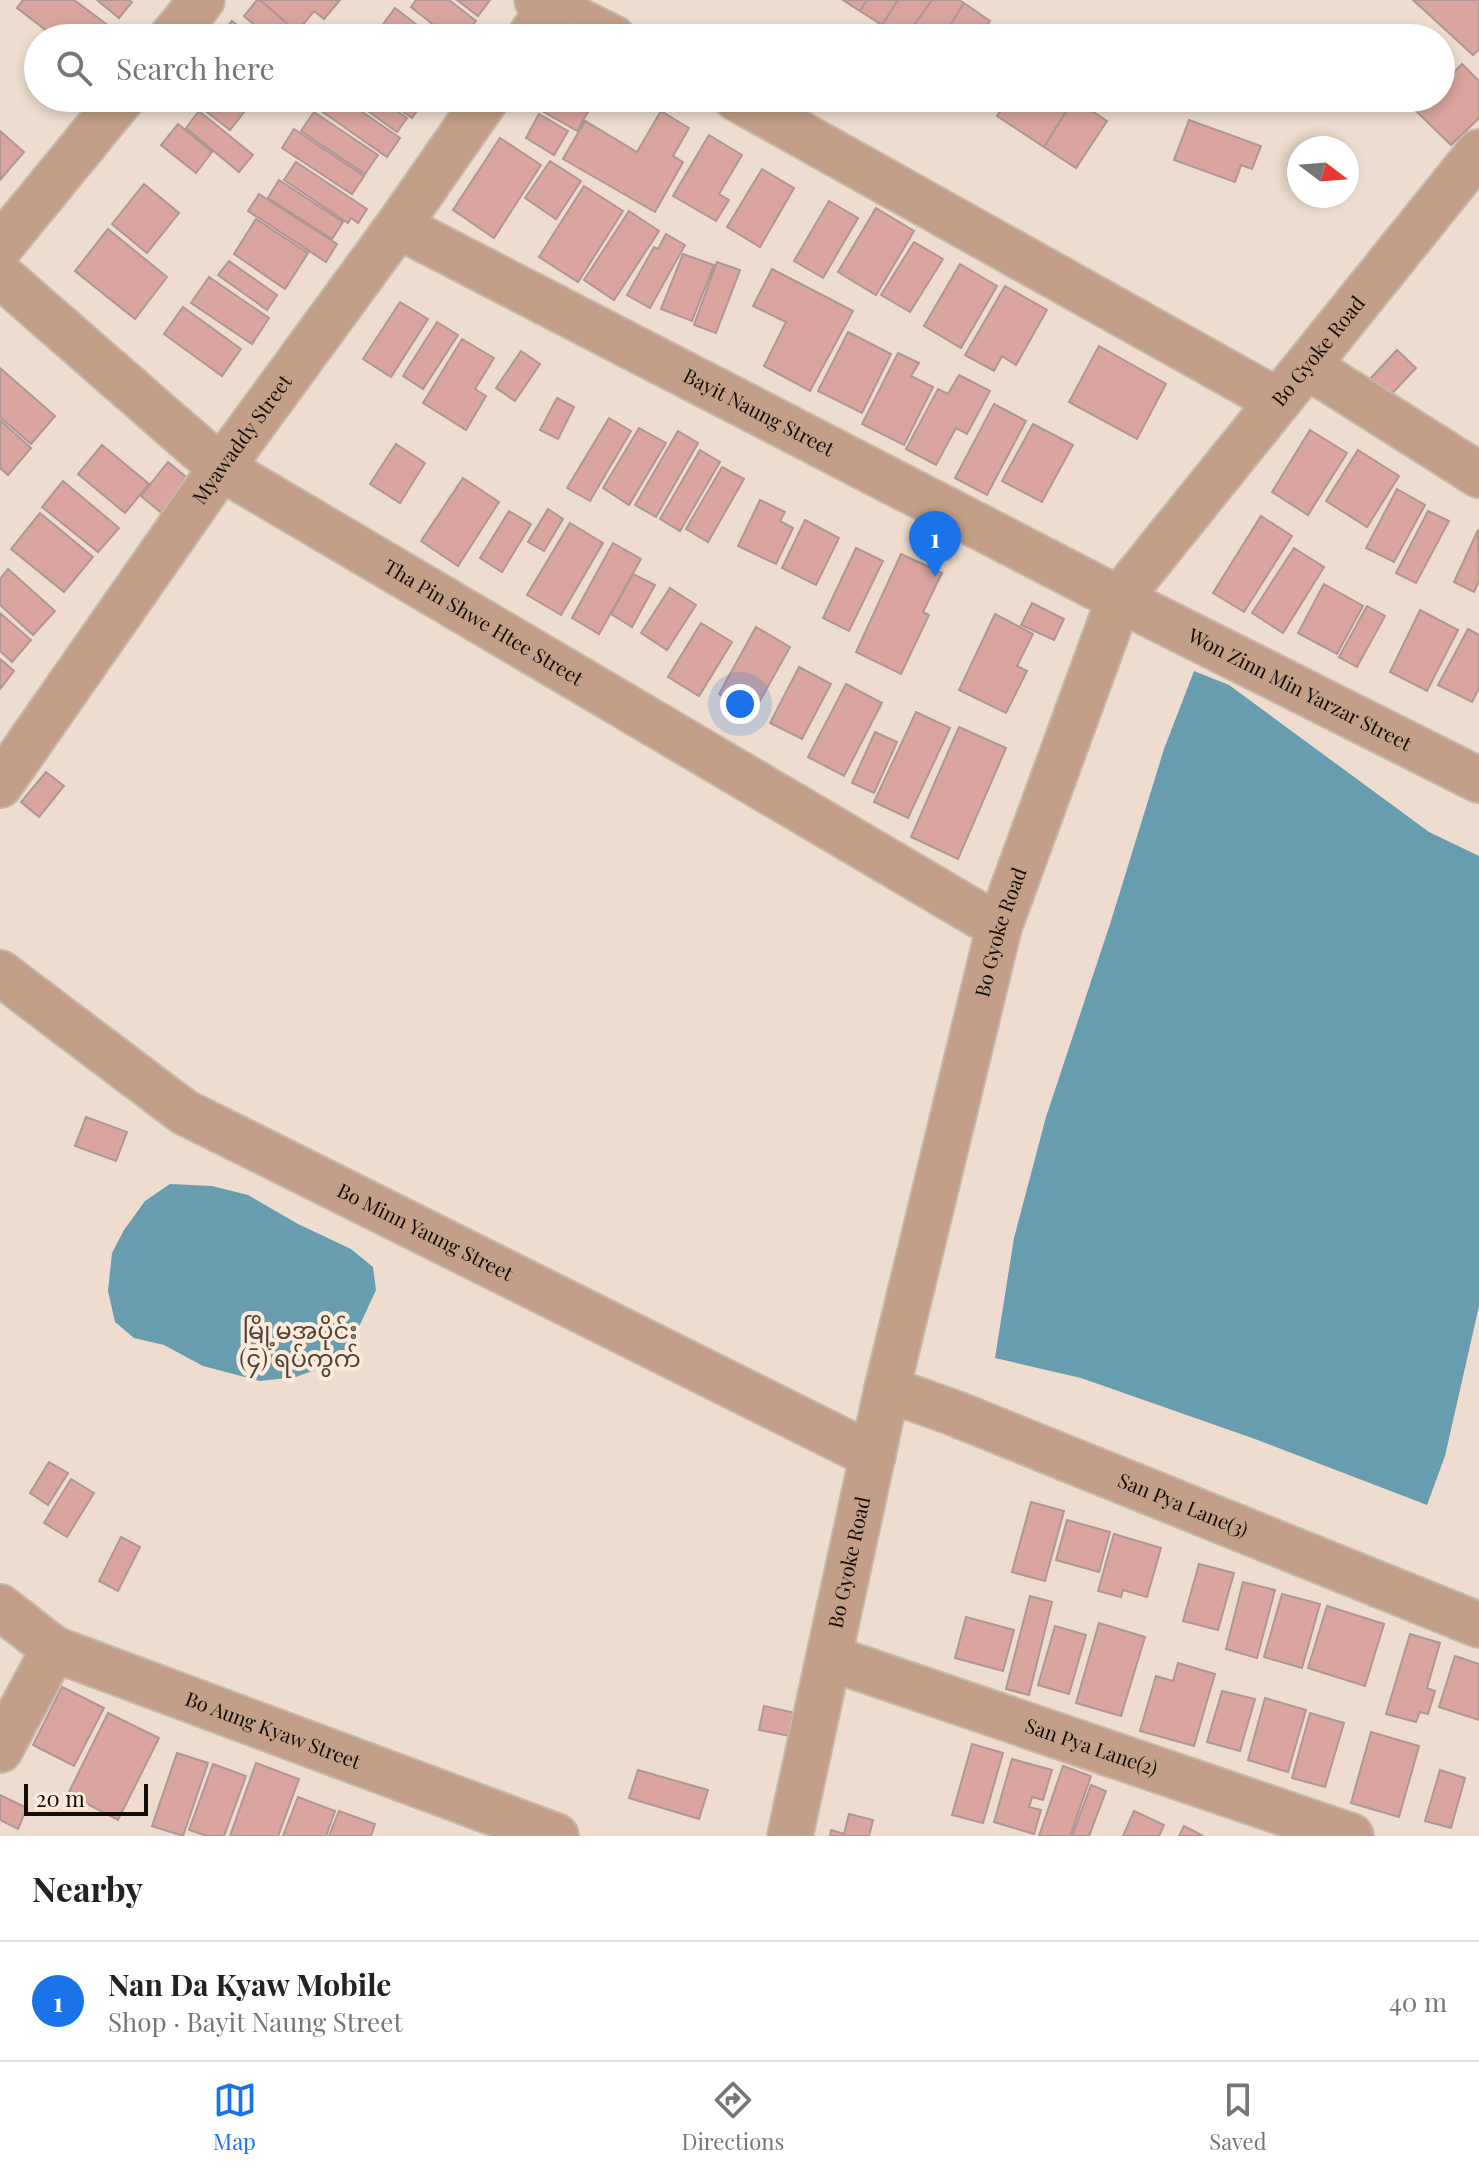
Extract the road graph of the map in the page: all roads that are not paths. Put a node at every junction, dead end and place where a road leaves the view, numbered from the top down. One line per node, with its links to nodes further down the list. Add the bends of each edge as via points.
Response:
1 (202, 0): 3 (street)
2 (539, 15): 4 (street)
3 (182, 24)
4 (568, 24)
5 (111, 112): 10 (street)
6 (477, 112): 9 (street, Myawaddy Street)
7 (761, 112): 13 (street)
8 (1479, 152): 12 (street, Bo Gyoke Road)
9 (398, 226): 14 (street, Myawaddy Street); 16 (street, Bayit Naung Street)
10 (0, 247)
11 (0, 275): 14 (street, Tha Pin Shwe Htee Street)
12 (1307, 366): 13 (street, Bo Gyoke Road); 15 (street)
13 (1278, 401): 16 (street, Bo Gyoke Road)
14 (221, 468): 18 (street, Myawaddy Street); 19 (street, Tha Pin Shwe Htee Street)
15 (1479, 475)
16 (1119, 599): 17 (street, Won Zinn Min Yarzar Street); 19 (street, Bo Gyoke Road)
17 (1479, 780)
18 (0, 785)
19 (999, 927): 21 (street, Bo Gyoke Road)
20 (0, 973): 22 (street, Bo Minn Yaung Street, via 184,1112)
21 (887, 1389): 22 (street, Bo Gyoke Road); 24 (street, San Pya Lane(3))
22 (873, 1456): 26 (street, Bo Gyoke Road)
23 (0, 1607): 25 (street, Bo Aung Kyaw Street)
24 (1479, 1625)
25 (54, 1649): 27 (street); 28 (street, Bo Aung Kyaw Street)
26 (830, 1658): 29 (street, Bo Gyoke Road); 30 (street, San Pya Lane(2))
27 (0, 1750)
28 (556, 1836)
29 (790, 1836)
30 (1351, 1836)

